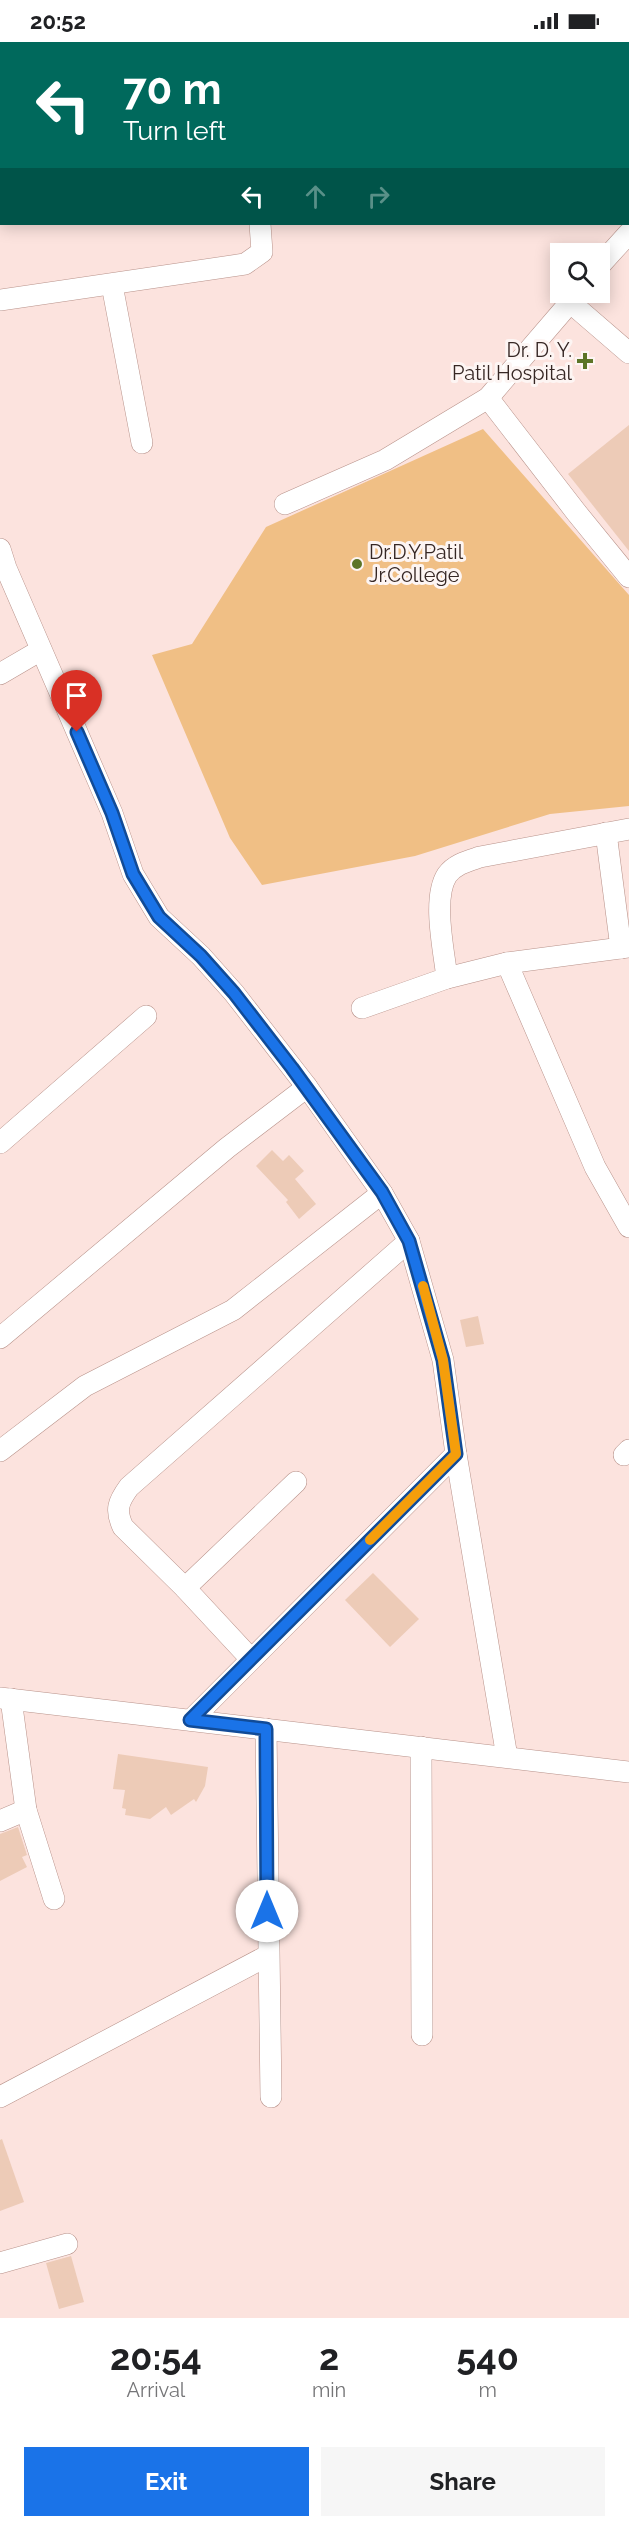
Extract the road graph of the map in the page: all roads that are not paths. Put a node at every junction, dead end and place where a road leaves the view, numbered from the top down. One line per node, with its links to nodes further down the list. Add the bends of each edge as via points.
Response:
1 (260, 225): 4 (street, via 262,252 245,264)
2 (629, 233): 3 (street)
3 (610, 254)
4 (112, 285): 5 (street); 10 (street)
5 (0, 300)
6 (571, 303): 9 (street)
7 (580, 303): 8 (street)
8 (629, 353)
9 (488, 398): 11 (street, via 385,460); 13 (street)
10 (142, 442)
11 (285, 504)
12 (2, 562): 14 (street)
13 (629, 577)
14 (41, 650): 15 (street); 23 (street, via 112,813 133,874 159,917 234,993)
15 (0, 674)
16 (629, 829): 17 (street)
17 (606, 833): 18 (street); 20 (street, via 480,857 459,864 447,874 440,891 440,908)
18 (625, 947): 19 (street)
19 (507, 963): 20 (street); 26 (street, via 595,1167)
20 (447, 978): 21 (street)
21 (362, 1008)
22 (147, 1016): 24 (street)
23 (307, 1087): 25 (street); 28 (street, via 227,1148)
24 (0, 1143)
25 (382, 1192): 27 (street); 29 (street, via 233,1310 85,1386)
26 (629, 1227)
27 (409, 1241): 30 (street, via 443,1360); 32 (street, via 129,1487 120,1500 117,1514 123,1527)
28 (0, 1338)
29 (0, 1451)
30 (456, 1454): 33 (street); 38 (street)
31 (296, 1482): 32 (street)
32 (185, 1588): 33 (street)
33 (251, 1659): 35 (street)
34 (5, 1698): 35 (street); 40 (street)
35 (190, 1720): 36 (street)
36 (266, 1729): 37 (street); 43 (street)
37 (421, 1747): 38 (street); 44 (street)
38 (507, 1757): 39 (street)
39 (629, 1772)
40 (26, 1810): 41 (street); 42 (street)
41 (0, 1821)
42 (54, 1899)
43 (267, 1956): 45 (street); 46 (street)
44 (422, 2035)
45 (0, 2097)
46 (271, 2097)
47 (67, 2244): 48 (street)
48 (0, 2263)

